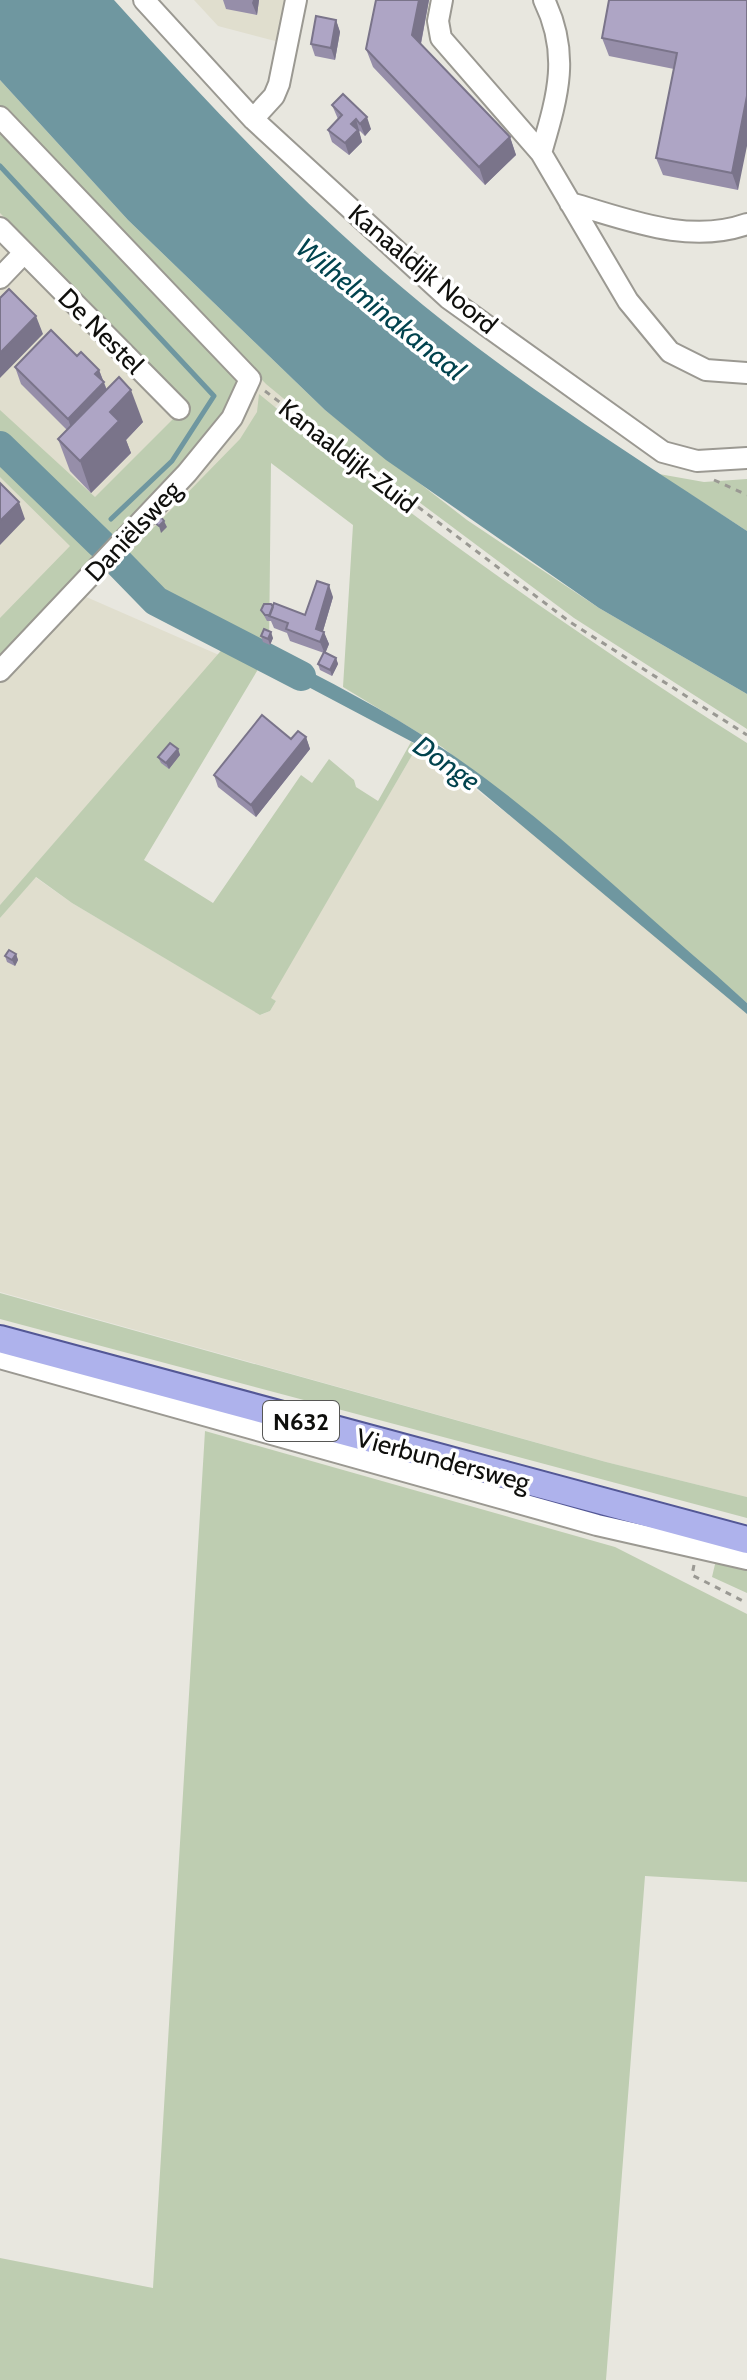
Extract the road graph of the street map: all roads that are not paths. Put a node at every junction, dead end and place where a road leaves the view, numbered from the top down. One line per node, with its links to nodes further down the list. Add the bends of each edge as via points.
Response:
1 (144, 0): 6 (street, Kanaaldijk Noord)
2 (296, 0): 6 (street, via 279,84)
3 (442, 0): 7 (street, via 441,38)
4 (544, 0): 7 (street, via 561,59 560,89)
5 (0, 117): 16 (street, Daniëlsweg, via 250,379 232,418 187,473)
6 (253, 119): 15 (street, Kanaaldijk Noord, via 448,298 663,452 697,461)
7 (541, 153): 8 (street)
8 (570, 203): 9 (street, via 676,232); 13 (street, via 628,301 670,352 706,370)
9 (747, 224)
10 (0, 228): 11 (street, De Nestel)
11 (23, 254): 12 (street); 14 (street, De Nestel)
12 (0, 278)
13 (747, 373)
14 (179, 409)
15 (747, 458)
16 (0, 671)
17 (0, 1339): 19 (main road, Vierbundersweg / N632)
18 (0, 1358): 19 (street, Vierbundersweg)
19 (158, 1392): 20 (main road, Vierbundersweg / N632)
20 (700, 1539): 21 (main road, Vierbundersweg / N632); 22 (street, Vierbundersweg)
21 (747, 1540)
22 (747, 1559)

